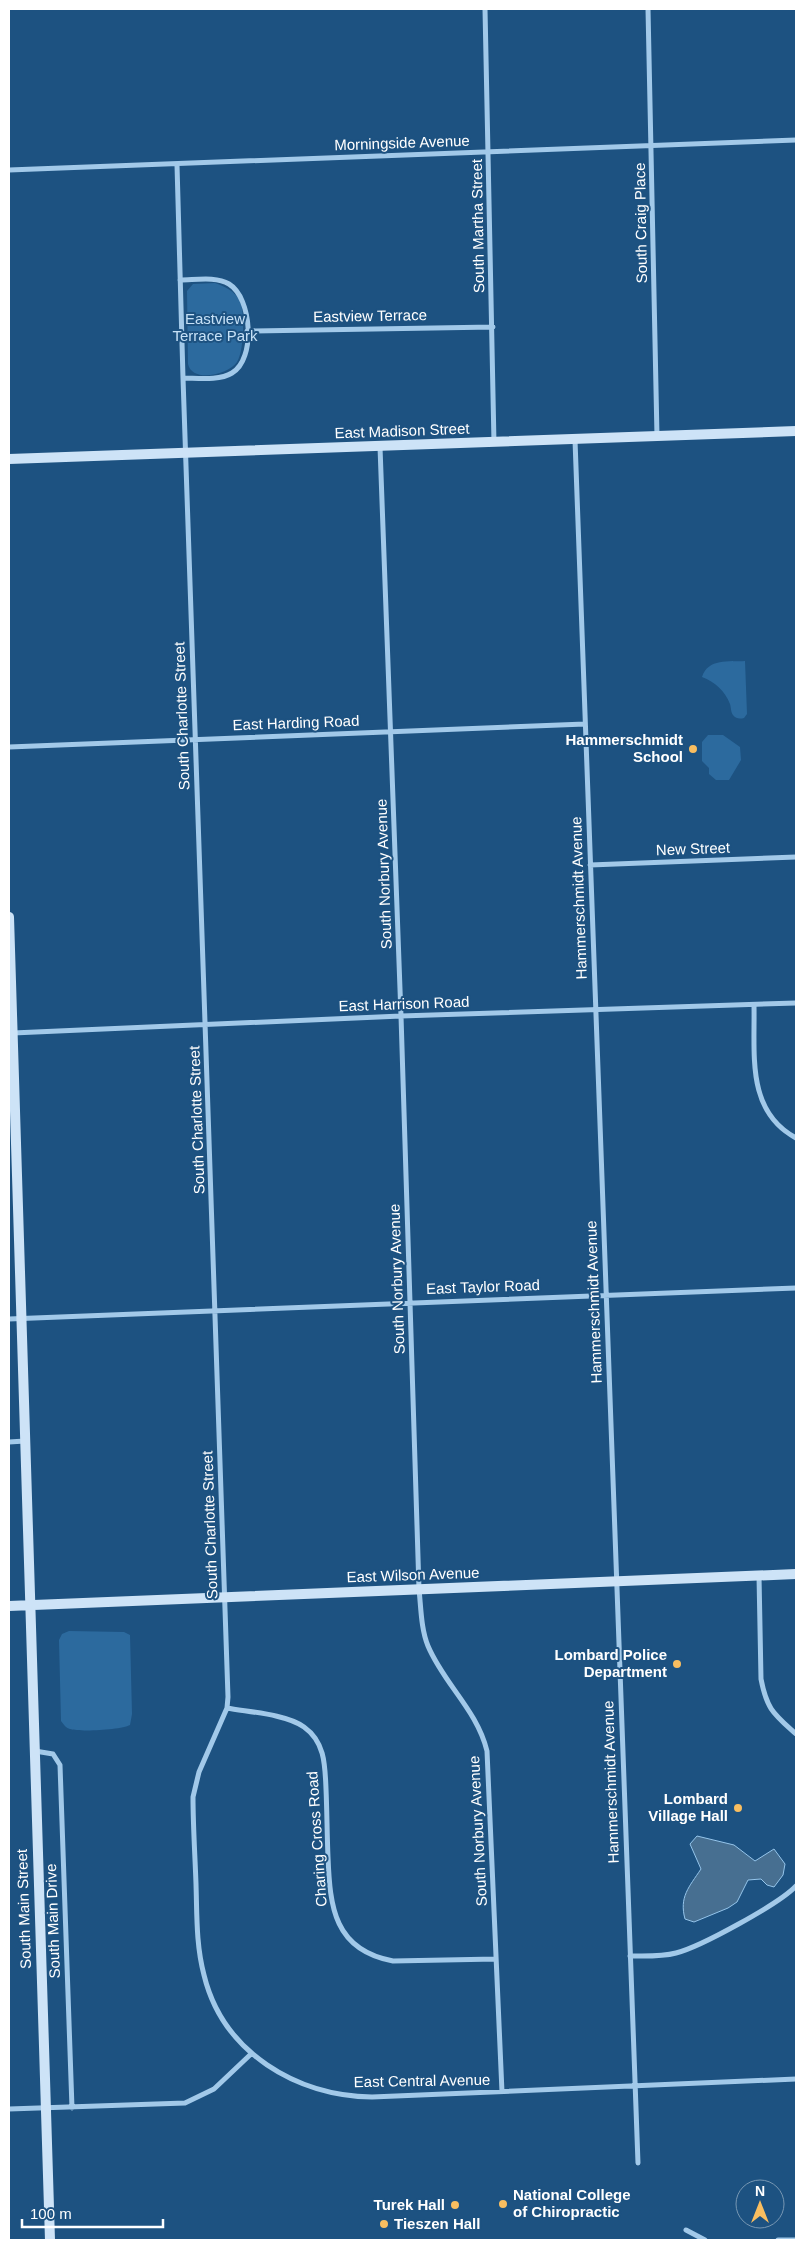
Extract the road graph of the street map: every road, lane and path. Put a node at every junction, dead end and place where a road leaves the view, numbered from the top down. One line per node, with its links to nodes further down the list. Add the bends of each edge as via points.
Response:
1 (485, 9): 5 (street, South Martha Street)
2 (648, 9): 4 (street, South Craig Place)
3 (796, 140): 4 (street, Morningside Avenue)
4 (652, 145): 5 (street, Morningside Avenue); 13 (street, South Craig Place)
5 (489, 152): 6 (street, Morningside Avenue); 9 (street, South Martha Street)
6 (178, 165): 7 (street, Morningside Avenue); 8 (street, South Charlotte Street)
7 (9, 170)
8 (180, 280): 10 (street, via 212,279 229,284 246,306); 11 (street, South Charlotte Street)
9 (492, 326): 10 (street, Eastview Terrace); 15 (street, South Martha Street)
10 (247, 331): 11 (street, via 245,358 232,373 218,377)
11 (182, 378): 17 (street, South Charlotte Street)
12 (796, 431): 13 (street, East Madison Street)
13 (657, 437): 14 (street, East Madison Street)
14 (575, 440): 15 (street, East Madison Street); 19 (street, Hammerschmidt Avenue)
15 (494, 443): 16 (street, East Madison Street)
16 (380, 448): 17 (street, East Madison Street); 20 (street, South Norbury Avenue)
17 (186, 454): 18 (street, East Madison Street); 21 (street, South Charlotte Street)
18 (9, 459)
19 (585, 724): 20 (street, East Harding Road); 24 (street, Hammerschmidt Avenue)
20 (391, 732): 21 (street, East Harding Road); 30 (street, South Norbury Avenue)
21 (195, 739): 22 (street, East Harding Road); 31 (street, South Charlotte Street)
22 (9, 747)
23 (796, 857): 24 (street, New Street)
24 (590, 865): 29 (street, Hammerschmidt Avenue)
25 (9, 917): 26 (street, South Main Street)
26 (9, 939): 32 (street, South Main Street)
27 (796, 1003): 28 (street, East Harrison Road)
28 (754, 1005): 29 (street, East Harrison Road); 34 (street, via 756,1076 760,1099 769,1116)
29 (596, 1010): 30 (street, East Harrison Road); 36 (street, Hammerschmidt Avenue)
30 (401, 1016): 31 (street, East Harrison Road); 37 (street, South Norbury Avenue)
31 (206, 1025): 32 (street, East Harrison Road); 38 (street, South Charlotte Street)
32 (12, 1033): 33 (street, South Main Street)
33 (12, 1114): 39 (street, South Main Street)
34 (796, 1138)
35 (796, 1288): 36 (street, East Taylor Road)
36 (606, 1295): 37 (street, East Taylor Road); 45 (street, Hammerschmidt Avenue)
37 (410, 1302): 38 (street, East Taylor Road); 46 (street, South Norbury Avenue)
38 (215, 1311): 39 (street, East Taylor Road); 47 (street, South Charlotte Street)
39 (21, 1318): 40 (street, East Taylor Road); 41 (street, South Main Street)
40 (9, 1319)
41 (25, 1441): 42 (street); 49 (street, South Main Street)
42 (9, 1442)
43 (796, 1574): 44 (street, East Wilson Avenue)
44 (759, 1576): 45 (street, East Wilson Avenue); 51 (street, via 764,1696 770,1711)
45 (616, 1582): 46 (street, East Wilson Avenue); 54 (street, Hammerschmidt Avenue)
46 (419, 1589): 47 (street, East Wilson Avenue); 55 (street, South Norbury Avenue, via 428,1645 475,1718 487,1751)
47 (224, 1597): 49 (street, East Wilson Avenue); 50 (street, South Charlotte Street)
48 (9, 1606): 49 (street, East Wilson Avenue)
49 (31, 1606): 52 (street, South Main Street)
50 (227, 1708): 55 (street, Charing Cross Road, via 294,1722 310,1732 319,1745 325,1771 330,1900 336,1918 353,1943 369,1954 393,1961); 56 (street, South Charlotte Street, via 194,1790 197,1934 211,1996 226,2023)
51 (796, 1734)
52 (35, 1751): 60 (street, South Main Street); 61 (street, South Main Drive, via 53,1754 60,1765)
53 (796, 1886): 54 (street, via 762,1910 690,1948 670,1954)
54 (630, 1956): 58 (street, Hammerschmidt Avenue)
55 (496, 1960): 59 (street, South Norbury Avenue)
56 (251, 2054): 59 (street, East Central Avenue, via 297,2083 330,2094 372,2097); 61 (street, via 214,2089 185,2103)
57 (796, 2079): 58 (street, East Central Avenue)
58 (635, 2085): 59 (street, East Central Avenue); 63 (street, Hammerschmidt Avenue)
59 (502, 2092)
60 (44, 2107): 61 (street); 62 (street); 65 (street, South Main Street)
61 (72, 2108)
62 (9, 2109)
63 (638, 2163)
64 (686, 2230): 66 (street)
65 (50, 2240)
66 (704, 2240)
67 (778, 2240): 68 (street)
68 (796, 2240)

